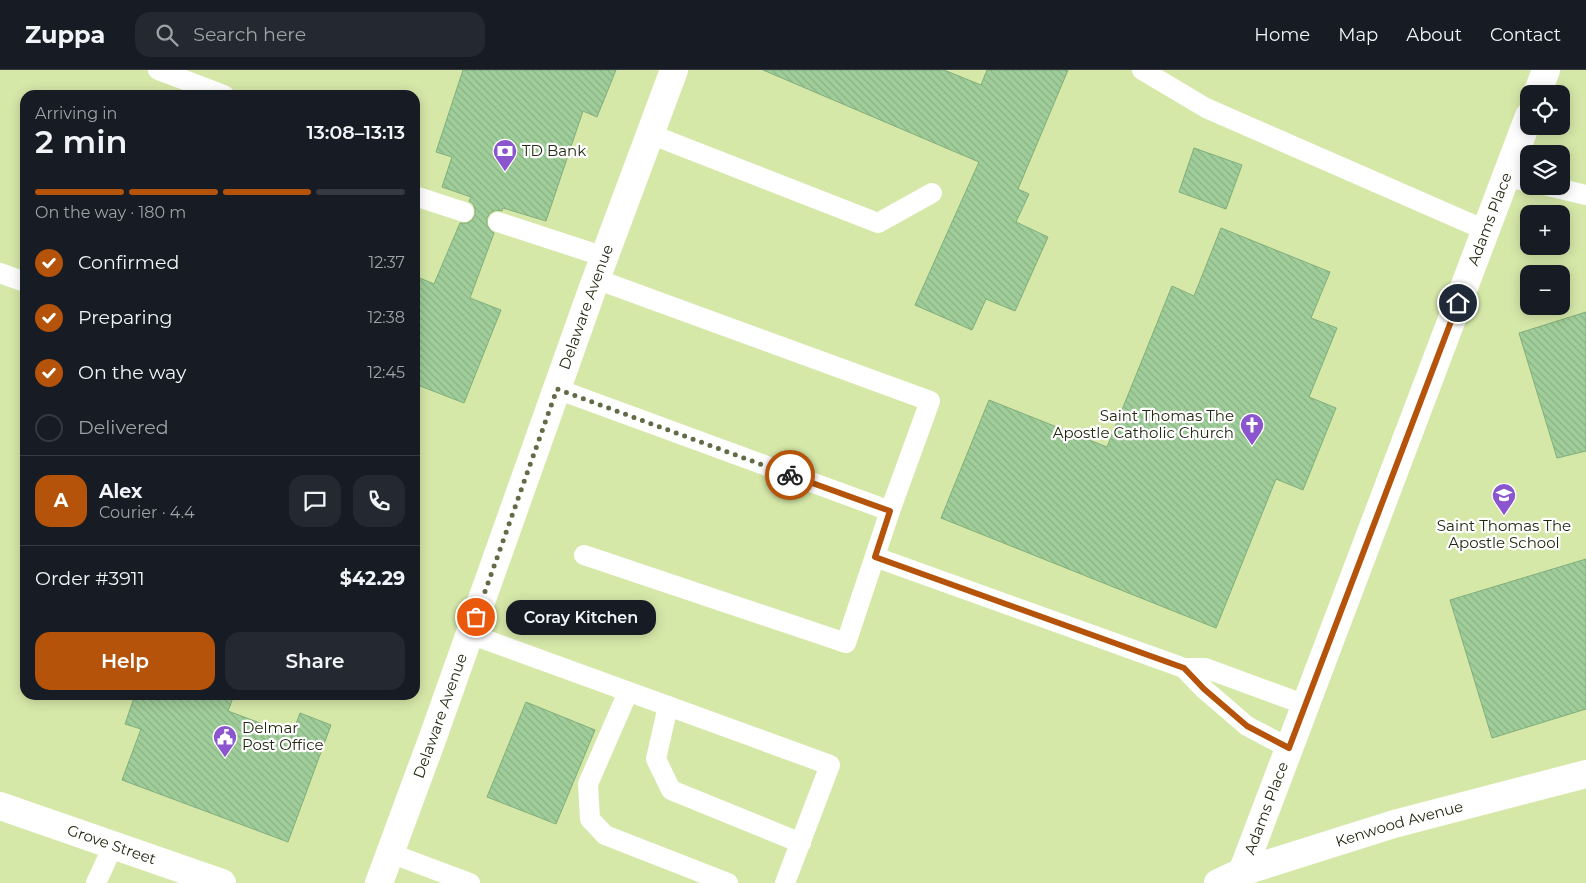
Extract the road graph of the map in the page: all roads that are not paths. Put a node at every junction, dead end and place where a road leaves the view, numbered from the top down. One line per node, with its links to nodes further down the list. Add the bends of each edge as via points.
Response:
1 (158, 70): 6 (lane)
2 (674, 70): 7 (street, Delaware Avenue)
3 (1142, 70): 16 (lane, via 1206,108)
4 (1546, 70): 5 (street)
5 (1540, 85)
6 (211, 90)
7 (650, 134): 11 (lane, via 878,224); 17 (street, Delaware Avenue)
8 (1525, 135): 9 (street, Adams Place)
9 (1517, 179): 16 (street, Adams Place)
10 (1570, 191): 12 (lane)
11 (932, 193)
12 (1586, 194)
13 (420, 198): 14 (lane)
14 (464, 212)
15 (498, 222): 17 (lane)
16 (1486, 230): 27 (street, Adams Place)
17 (601, 268): 20 (street, Delaware Avenue); 21 (lane, via 930,401)
18 (0, 273): 19 (lane)
19 (20, 280)
20 (557, 389): 21 (lane); 24 (street, Delaware Avenue)
21 (890, 511): 23 (lane)
22 (584, 555): 23 (lane, via 846,643)
23 (875, 557): 25 (lane)
24 (470, 634): 26 (lane); 34 (street, Delaware Avenue)
25 (1184, 668): 27 (lane, via 1205,668); 29 (lane, via 1247,726)
26 (628, 692): 28 (lane); 40 (lane, via 588,784 590,819 605,836)
27 (1306, 705): 29 (street, Adams Place)
28 (668, 706): 32 (lane, via 656,758 671,790); 32 (lane, via 830,764)
29 (1289, 748): 35 (street, Adams Place)
30 (1586, 774): 35 (street, Kenwood Avenue, via 1394,824)
31 (0, 806): 33 (street, Grove Street)
32 (800, 843): 41 (lane)
33 (113, 846): 36 (lane); 37 (street, Grove Street)
34 (390, 853): 38 (street, Delaware Avenue); 39 (lane)
35 (1240, 877): 42 (street, Kenwood Avenue)
36 (96, 883)
37 (222, 883)
38 (379, 883)
39 (470, 883)
40 (728, 883)
41 (785, 883)
42 (1218, 883)

